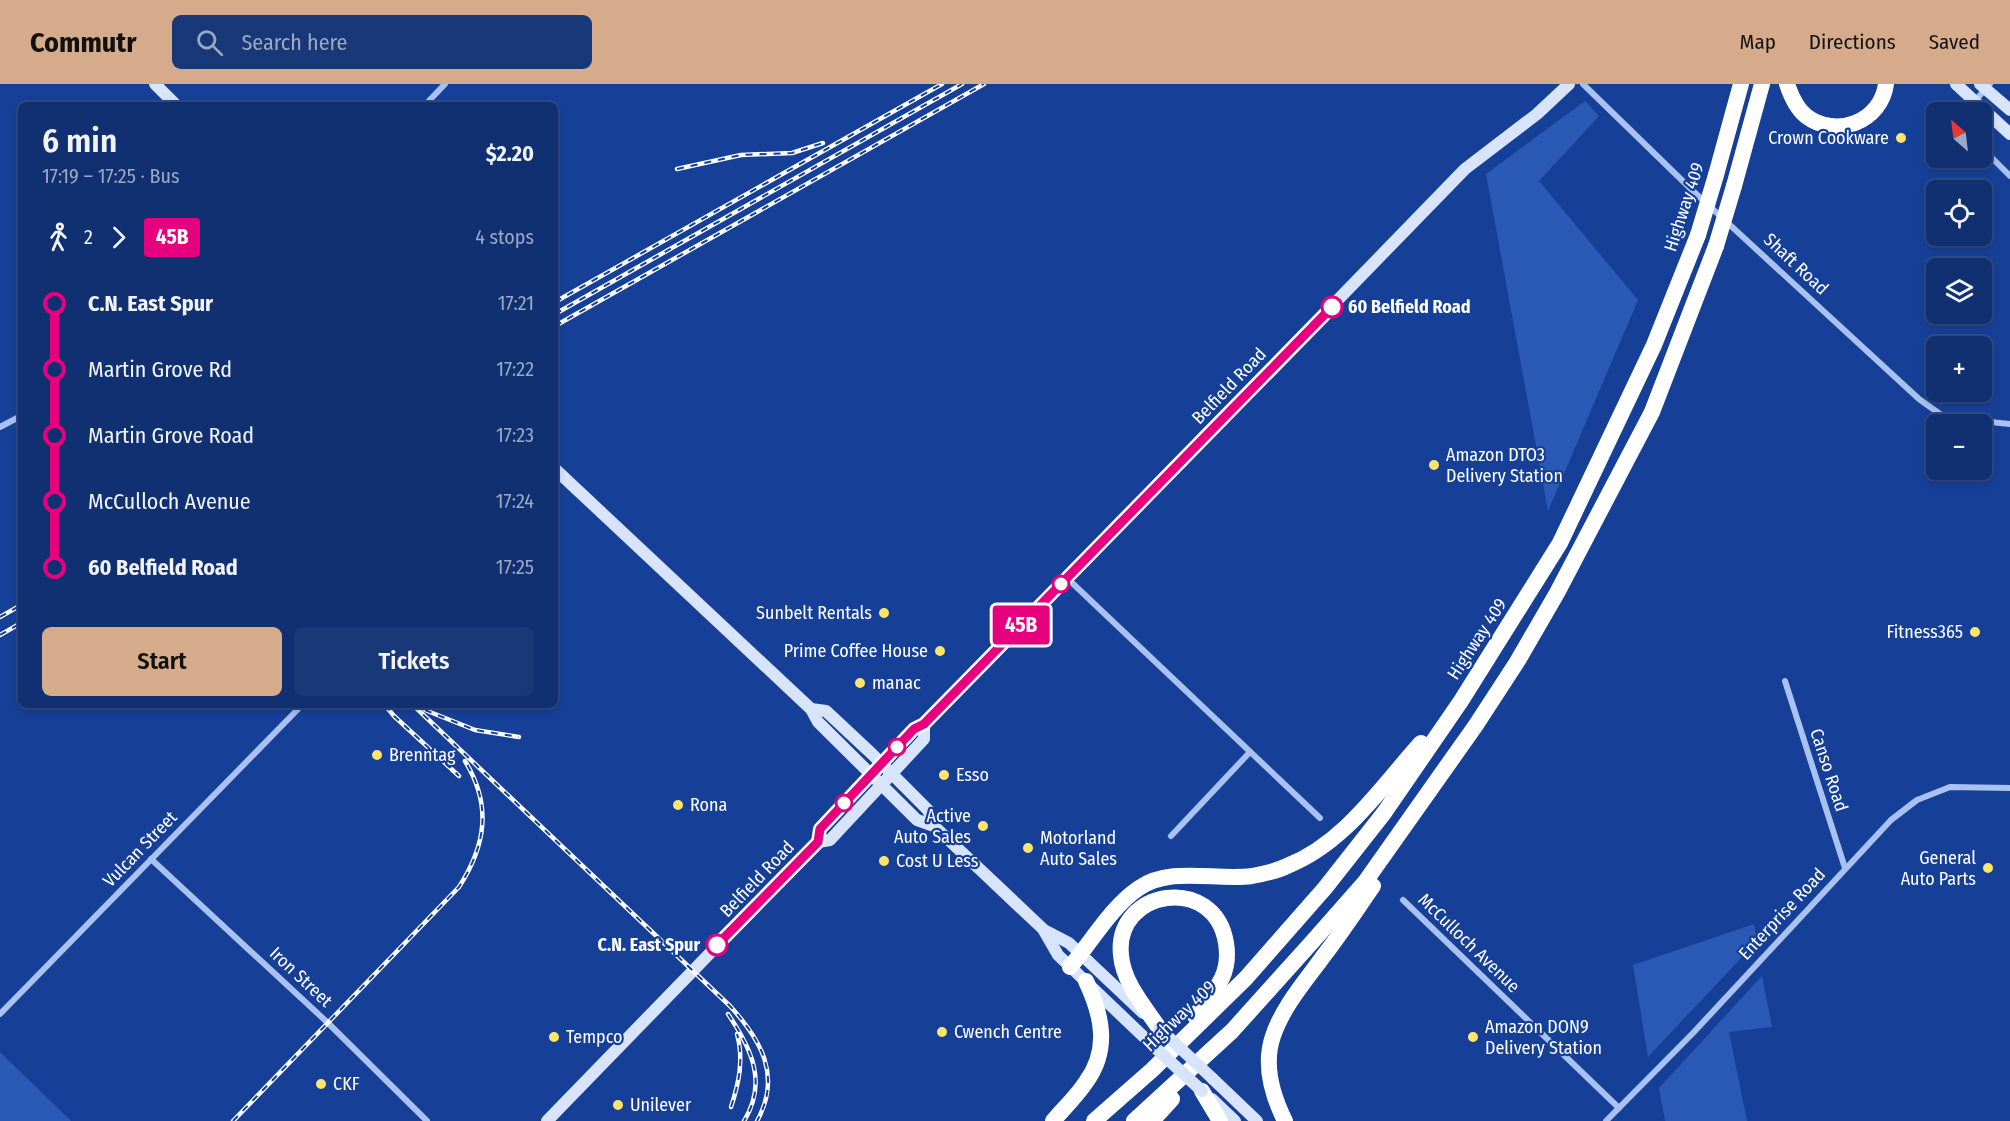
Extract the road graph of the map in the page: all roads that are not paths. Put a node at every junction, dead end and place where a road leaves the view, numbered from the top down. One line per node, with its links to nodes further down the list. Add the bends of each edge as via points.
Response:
1 (154, 84): 12 (main road)
2 (445, 84): 13 (street)
3 (1569, 84): 22 (main road, Belfield Road, via 1465,169)
4 (1582, 84): 19 (street, Shaft Road, via 1919,399 1950,418)
5 (1741, 84): 24 (highway, Highway 409, bridge, via 1698,235 1654,345 1560,543)
6 (1762, 84): 28 (highway, bridge, via 1716,246 1652,412 1557,593)
7 (1787, 84): 8 (highway, via 1791,99 1805,115 1821,124 1843,126 1861,122 1875,112)
8 (1886, 84)
9 (1956, 84): 11 (main road)
10 (1985, 86): 11 (street); 14 (main road)
11 (1974, 101): 15 (main road)
12 (173, 102)
13 (428, 102)
14 (2010, 110)
15 (2010, 134)
16 (1992, 158): 17 (street)
17 (2010, 176)
18 (18, 418): 20 (street)
19 (2010, 424)
20 (0, 428)
21 (558, 472): 26 (main road)
22 (1067, 578): 27 (main road, Belfield Road); 29 (street)
23 (1785, 681): 40 (street, Canso Road)
24 (1461, 701): 42 (highway, via 1357,816 1310,855 1286,867 1251,876 1153,880 1121,903); 47 (highway, Highway 409, via 1384,813 1325,888 1246,978)
25 (299, 708): 39 (street, Vulcan Street)
26 (811, 709): 30 (main road, via 826,711); 32 (main road, via 818,722)
27 (924, 724): 30 (main road, Belfield Road, via 914,729); 31 (main road, Belfield Road, via 924,739)
28 (1476, 725): 45 (highway, via 1365,882); 59 (highway, via 1412,831 1302,985 1273,1036 1270,1079)
29 (1250, 752): 35 (street); 37 (street)
30 (882, 764): 31 (main road); 32 (main road, Belfield Road)
31 (893, 774): 33 (main road, Belfield Road); 36 (main road, via 928,810)
32 (872, 775): 33 (main road); 38 (main road, Belfield Road, via 820,829)
33 (882, 785): 36 (main road, via 917,820); 38 (main road, Belfield Road, via 830,840)
34 (2010, 788): 40 (street, Enterprise Road, via 1950,787 1917,800 1891,820)
35 (1320, 818)
36 (934, 826): 42 (main road, via 1043,930 1069,943)
37 (1171, 836)
38 (818, 842): 51 (main road, Belfield Road)
39 (151, 859): 44 (street, Vulcan Street); 50 (street, Iron Street)
40 (1845, 868): 49 (street, Enterprise Road)
41 (1403, 900): 49 (street, McCulloch Avenue)
42 (1075, 960): 43 (main road); 46 (main road)
43 (1086, 981): 46 (main road); 52 (highway, via 1099,1012 1100,1046 1088,1081)
44 (0, 1014)
45 (1232, 1032): 54 (highway); 55 (highway)
46 (1153, 1034): 47 (highway, via 1123,965 1122,938 1136,911 1152,900 1188,899 1216,914 1225,934 1228,955 1222,978 1211,997); 48 (main road, bridge)
47 (1152, 1070): 53 (highway, Highway 409)
48 (1208, 1085): 56 (highway); 57 (main road); 58 (main road)
49 (1619, 1108): 60 (street, Enterprise Road)
50 (427, 1121)
51 (547, 1121)
52 (1053, 1121)
53 (1094, 1121)
54 (1134, 1121)
55 (1152, 1121)
56 (1220, 1121)
57 (1235, 1121)
58 (1257, 1121)
59 (1285, 1121)
60 (1606, 1121)

